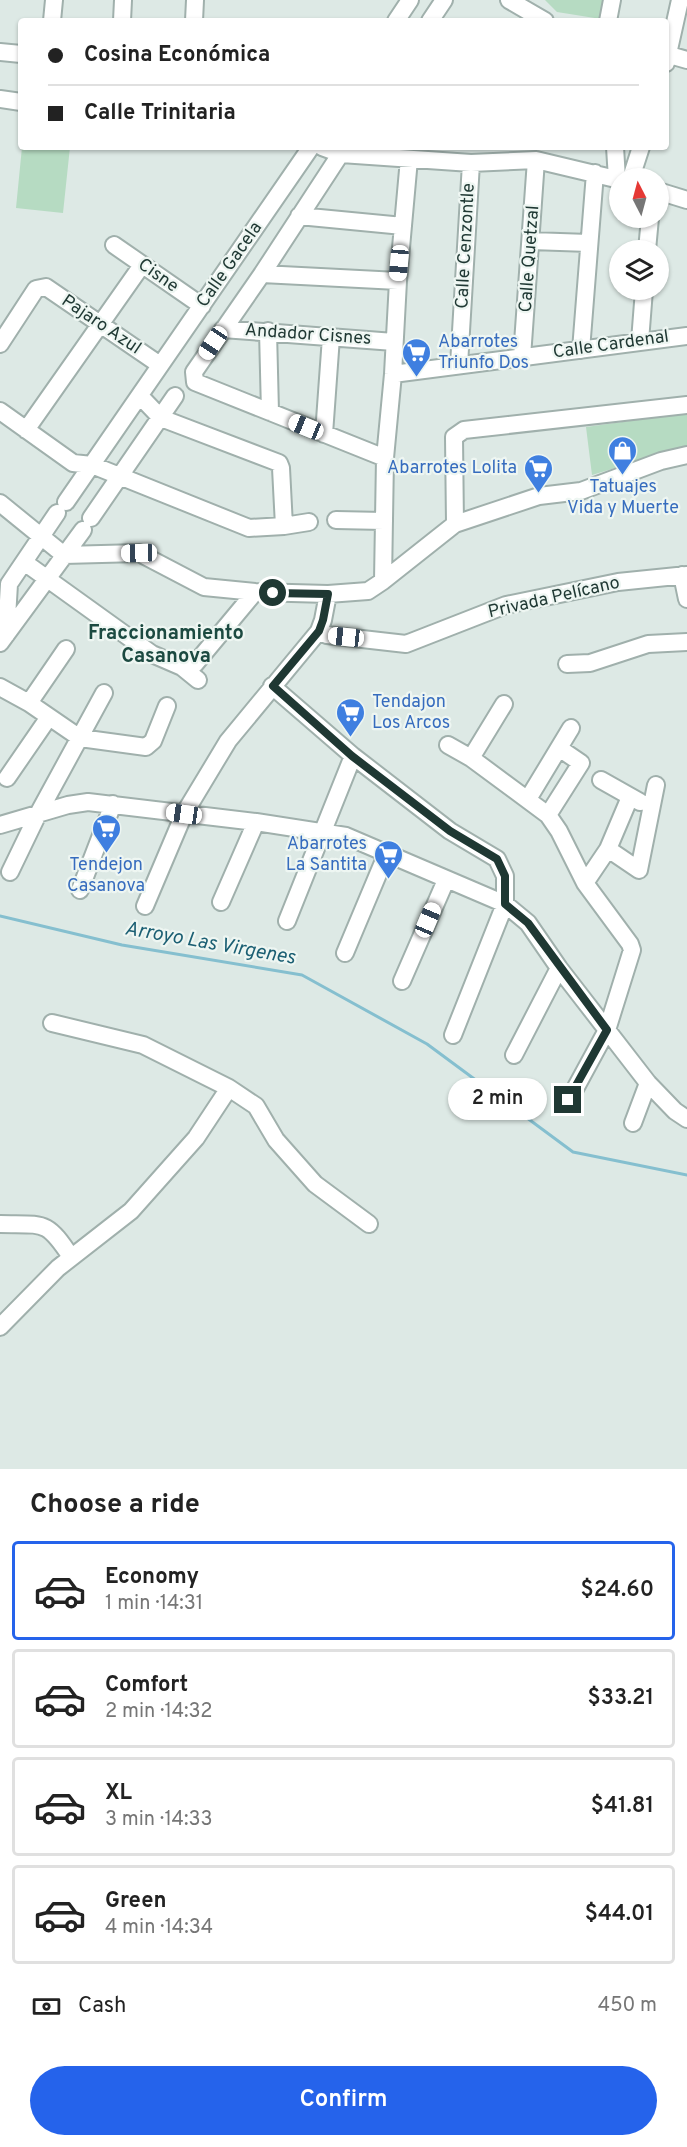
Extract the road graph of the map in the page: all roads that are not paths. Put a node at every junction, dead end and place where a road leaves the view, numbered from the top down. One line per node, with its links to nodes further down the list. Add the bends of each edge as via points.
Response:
1 (54, 0): 10 (street)
2 (123, 0): 11 (street)
3 (195, 0): 12 (street)
4 (410, 0): 13 (street)
5 (444, 0): 14 (street)
6 (509, 0): 9 (street)
7 (612, 0): 15 (street)
8 (680, 0): 16 (street)
9 (528, 11)
10 (52, 18)
11 (122, 18)
12 (194, 18)
13 (398, 18)
14 (432, 18)
15 (609, 18)
16 (669, 48)
17 (0, 52): 18 (street)
18 (18, 54)
19 (669, 57): 20 (street)
20 (687, 60)
21 (0, 99): 22 (street)
22 (18, 102)
23 (310, 150): 45 (street, Calle Gacela)
24 (343, 150): 27 (street); 36 (street, Calle Gacela)
25 (616, 150): 30 (street)
26 (639, 150): 31 (street)
27 (407, 155): 29 (street); 37 (street)
28 (536, 160): 29 (street); 32 (street); 38 (street, Calle Quetzal)
29 (471, 163): 57 (street, Calle Cenzontle)
30 (620, 168)
31 (629, 168)
32 (595, 172): 33 (street); 39 (street)
33 (609, 176)
34 (669, 194): 35 (street)
35 (687, 199)
36 (299, 216): 37 (street); 42 (street, Calle Gacela)
37 (403, 226): 43 (street)
38 (531, 241): 39 (street); 55 (street, Calle Quetzal)
39 (589, 243): 54 (street)
40 (114, 245): 41 (street, Cisne)
41 (142, 265): 45 (street, Cisne); 46 (street)
42 (262, 274): 43 (street); 47 (street, Calle Gacela)
43 (398, 281): 52 (street)
44 (643, 300): 51 (street)
45 (202, 306): 56 (street, Calle Gacela)
46 (101, 325): 53 (street, Pajaro Azul, via 46,287 36,289); 56 (street, Pajaro Azul); 65 (street)
47 (223, 329): 48 (street, Andador Cisnes); 63 (street, Calle Gacela, via 194,372 195,382)
48 (268, 331): 50 (street, Andador Cisnes); 63 (street)
49 (687, 336): 51 (street, Calle Cardenal)
50 (331, 337): 52 (street, Andador Cisnes); 66 (street)
51 (640, 341): 54 (street, Calle Cardenal)
52 (394, 342): 58 (street)
53 (0, 344)
54 (580, 350): 55 (street, Calle Cardenal)
55 (522, 357): 57 (street, Calle Cardenal)
56 (160, 365): 59 (street, Calle Gacela)
57 (459, 365): 58 (street, Calle Cardenal)
58 (393, 374): 68 (street)
59 (140, 396): 64 (street); 69 (street, Calle Gacela)
60 (175, 396): 64 (street)
61 (687, 405): 75 (street, via 464,430 454,437)
62 (0, 411): 65 (street)
63 (270, 412): 66 (street)
64 (161, 418): 70 (street); 76 (street, via 279,463)
65 (26, 430): 69 (street, via 73,463)
66 (324, 434): 68 (street)
67 (687, 455): 75 (street, via 581,491 539,496)
68 (385, 458): 73 (street)
69 (92, 465): 70 (street); 77 (street, Calle Gacela)
70 (121, 477): 76 (street, via 249,528); 78 (street)
71 (1, 504): 77 (street)
72 (336, 520): 73 (street)
73 (384, 521): 82 (street)
74 (309, 522): 76 (street)
75 (454, 524): 82 (street)
76 (284, 526)
77 (41, 536): 78 (street); 79 (street, Calle Gacela)
78 (64, 555): 81 (street); 83 (street, via 139,553 204,587)
79 (24, 561): 81 (street); 87 (street, Calle Gacela, via 9,584)
80 (685, 575): 85 (street); 86 (street, Privada Pelícano, via 618,582 506,605 406,644)
81 (48, 579): 87 (street); 91 (street, via 152,654)
82 (383, 581): 84 (street, via 368,591)
83 (255, 592): 84 (street); 91 (street, via 195,664)
84 (328, 594): 86 (street)
85 (687, 599)
86 (319, 631): 93 (street)
87 (3, 639)
88 (687, 642): 90 (street, via 648,644 590,663)
89 (66, 649): 96 (street)
90 (567, 664)
91 (182, 667): 92 (street)
92 (198, 680)
93 (273, 686): 104 (street); 114 (street, via 228,741)
94 (0, 687): 96 (street)
95 (104, 693): 101 (street)
96 (29, 703): 99 (street)
97 (504, 704): 105 (street)
98 (167, 706): 101 (street, via 153,741 146,747)
99 (49, 717): 101 (street); 106 (street)
100 (571, 728): 103 (street)
101 (80, 738): 113 (street)
102 (448, 745): 105 (street)
103 (559, 748): 110 (street); 115 (street, via 581,763)
104 (352, 756): 118 (street); 126 (street, via 450,831 497,859 505,876)
105 (471, 758): 110 (street)
106 (7, 778)
107 (601, 780): 109 (street)
108 (656, 785): 112 (street)
109 (630, 797): 112 (street); 119 (street)
110 (528, 799): 115 (street)
111 (113, 804): 113 (street, via 68,804); 114 (street); 124 (street)
112 (652, 810): 119 (street, via 639,870)
113 (38, 814): 117 (street); 121 (street)
114 (184, 814): 116 (street); 127 (street)
115 (548, 815): 123 (street)
116 (256, 822): 118 (street); 125 (street)
117 (0, 825)
118 (324, 833): 120 (street, via 346,836); 128 (street)
119 (608, 849): 123 (street)
120 (387, 853): 122 (street); 129 (street)
121 (10, 872)
122 (446, 880): 126 (street); 131 (street)
123 (585, 883): 133 (street, via 632,950)
124 (80, 890)
125 (220, 902)
126 (505, 904): 130 (street, via 528,923); 134 (street)
127 (145, 906)
128 (287, 921)
129 (345, 953)
130 (559, 968): 133 (street); 135 (street)
131 (402, 981)
132 (52, 1023): 137 (street, via 143,1045)
133 (607, 1030): 136 (street); 138 (street)
134 (453, 1035)
135 (514, 1055)
136 (648, 1083): 139 (street); 140 (street)
137 (229, 1088): 142 (street, via 256,1106 276,1140 315,1184); 143 (street, via 196,1138 153,1188 131,1211)
138 (568, 1100)
139 (687, 1119)
140 (633, 1123)
141 (0, 1224): 143 (street, via 42,1225 56,1234)
142 (369, 1224)
143 (71, 1257): 144 (street)
144 (0, 1327)

